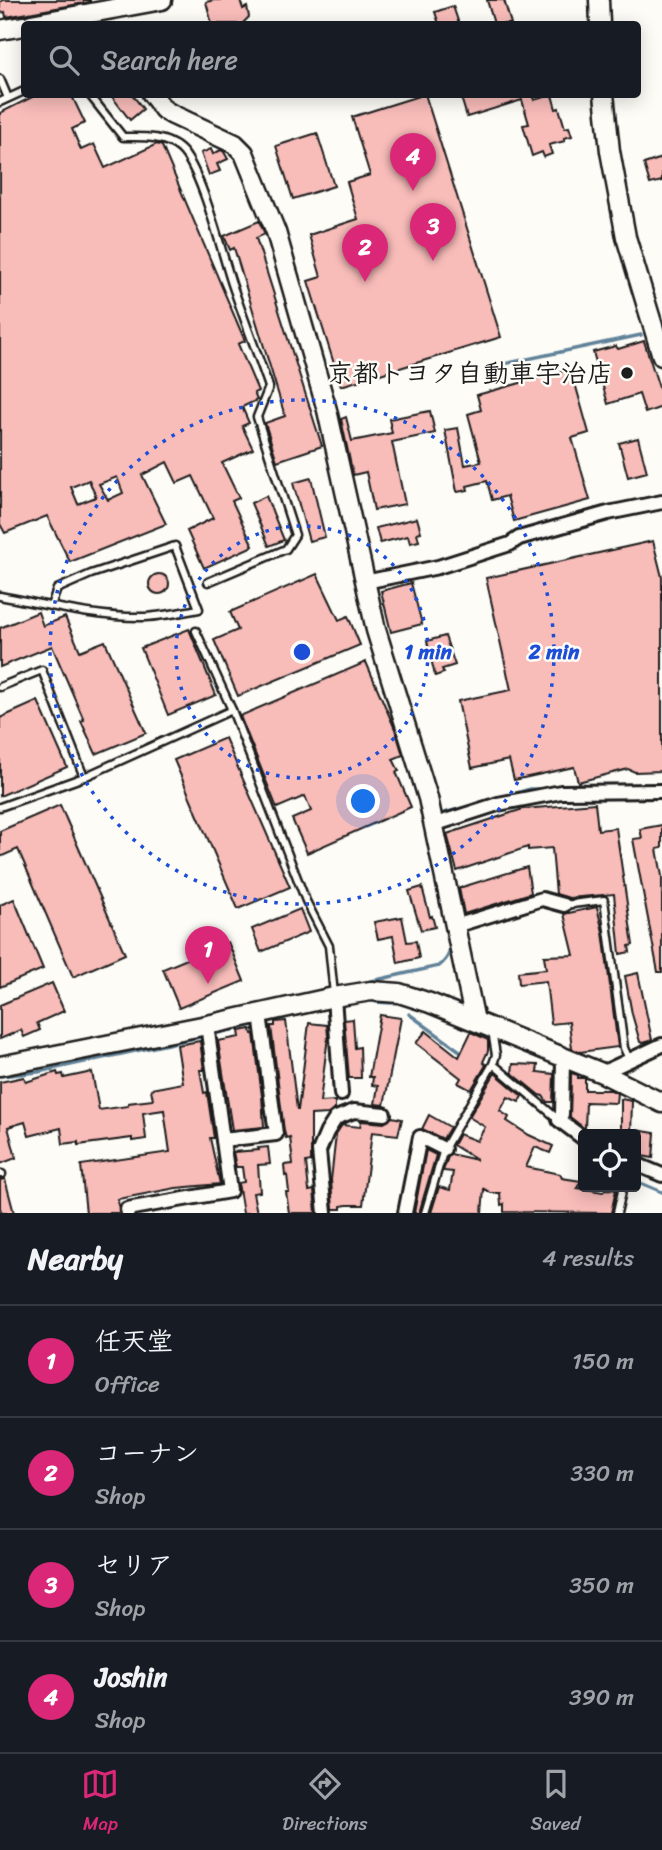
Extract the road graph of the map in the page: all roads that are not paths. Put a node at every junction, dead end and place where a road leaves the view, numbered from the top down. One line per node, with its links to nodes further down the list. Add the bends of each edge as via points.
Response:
1 (162, 0): 3 (street)
2 (599, 0): 5 (street)
3 (91, 13): 4 (street)
4 (47, 21)
5 (600, 21)
6 (21, 26): 7 (street)
7 (0, 30)
8 (0, 79): 13 (lane)
9 (21, 92): 13 (lane)
10 (92, 98): 18 (lane, via 123,137 166,141 181,149 194,167 269,387 257,417 295,535 286,549)
11 (155, 98): 19 (street, via 163,109 235,144 244,153 276,232 324,397)
12 (604, 98): 15 (street, via 626,237)
13 (8, 99): 14 (lane)
14 (0, 102)
15 (658, 332): 16 (street)
16 (662, 356)
17 (662, 502): 19 (street, via 519,538 438,567)
18 (208, 582)
19 (365, 582): 28 (street)
20 (0, 596): 21 (lane)
21 (51, 606): 21 (lane, via 147,617 199,609 175,546 57,589)
22 (196, 631): 24 (lane)
23 (0, 687): 25 (lane, via 42,670)
24 (232, 710): 25 (lane); 31 (lane, via 306,901 329,946)
25 (84, 777): 27 (lane)
26 (662, 791): 28 (street, via 561,792 498,804)
27 (0, 807)
28 (433, 825): 30 (street)
29 (564, 905): 30 (street, via 542,899); 38 (lane, via 604,900)
30 (455, 926): 33 (street)
31 (334, 997): 32 (street); 33 (street, via 371,991 399,993); 42 (street)
32 (260, 1014): 34 (street); 47 (street, via 276,1134)
33 (475, 1021): 35 (street)
34 (207, 1025): 40 (street); 47 (street)
35 (492, 1029): 37 (street); 39 (lane)
36 (662, 1045): 38 (street)
37 (563, 1058): 41 (street); 45 (street)
38 (629, 1059): 41 (street)
39 (493, 1064): 45 (lane); 48 (lane)
40 (0, 1066)
41 (602, 1073): 43 (street)
42 (341, 1094)
43 (662, 1103)
44 (384, 1114): 55 (street, via 354,1111 336,1118 327,1132 319,1152)
45 (559, 1120): 46 (street)
46 (578, 1134)
47 (223, 1140): 52 (street, via 230,1191)
48 (444, 1149): 56 (street, via 420,1137); 57 (lane)
49 (641, 1166): 50 (street)
50 (662, 1175)
51 (622, 1192): 58 (lane)
52 (188, 1198): 53 (street, via 127,1209); 54 (street)
53 (128, 1213)
54 (192, 1213)
55 (325, 1213)
56 (405, 1213)
57 (425, 1213)
58 (617, 1213)

